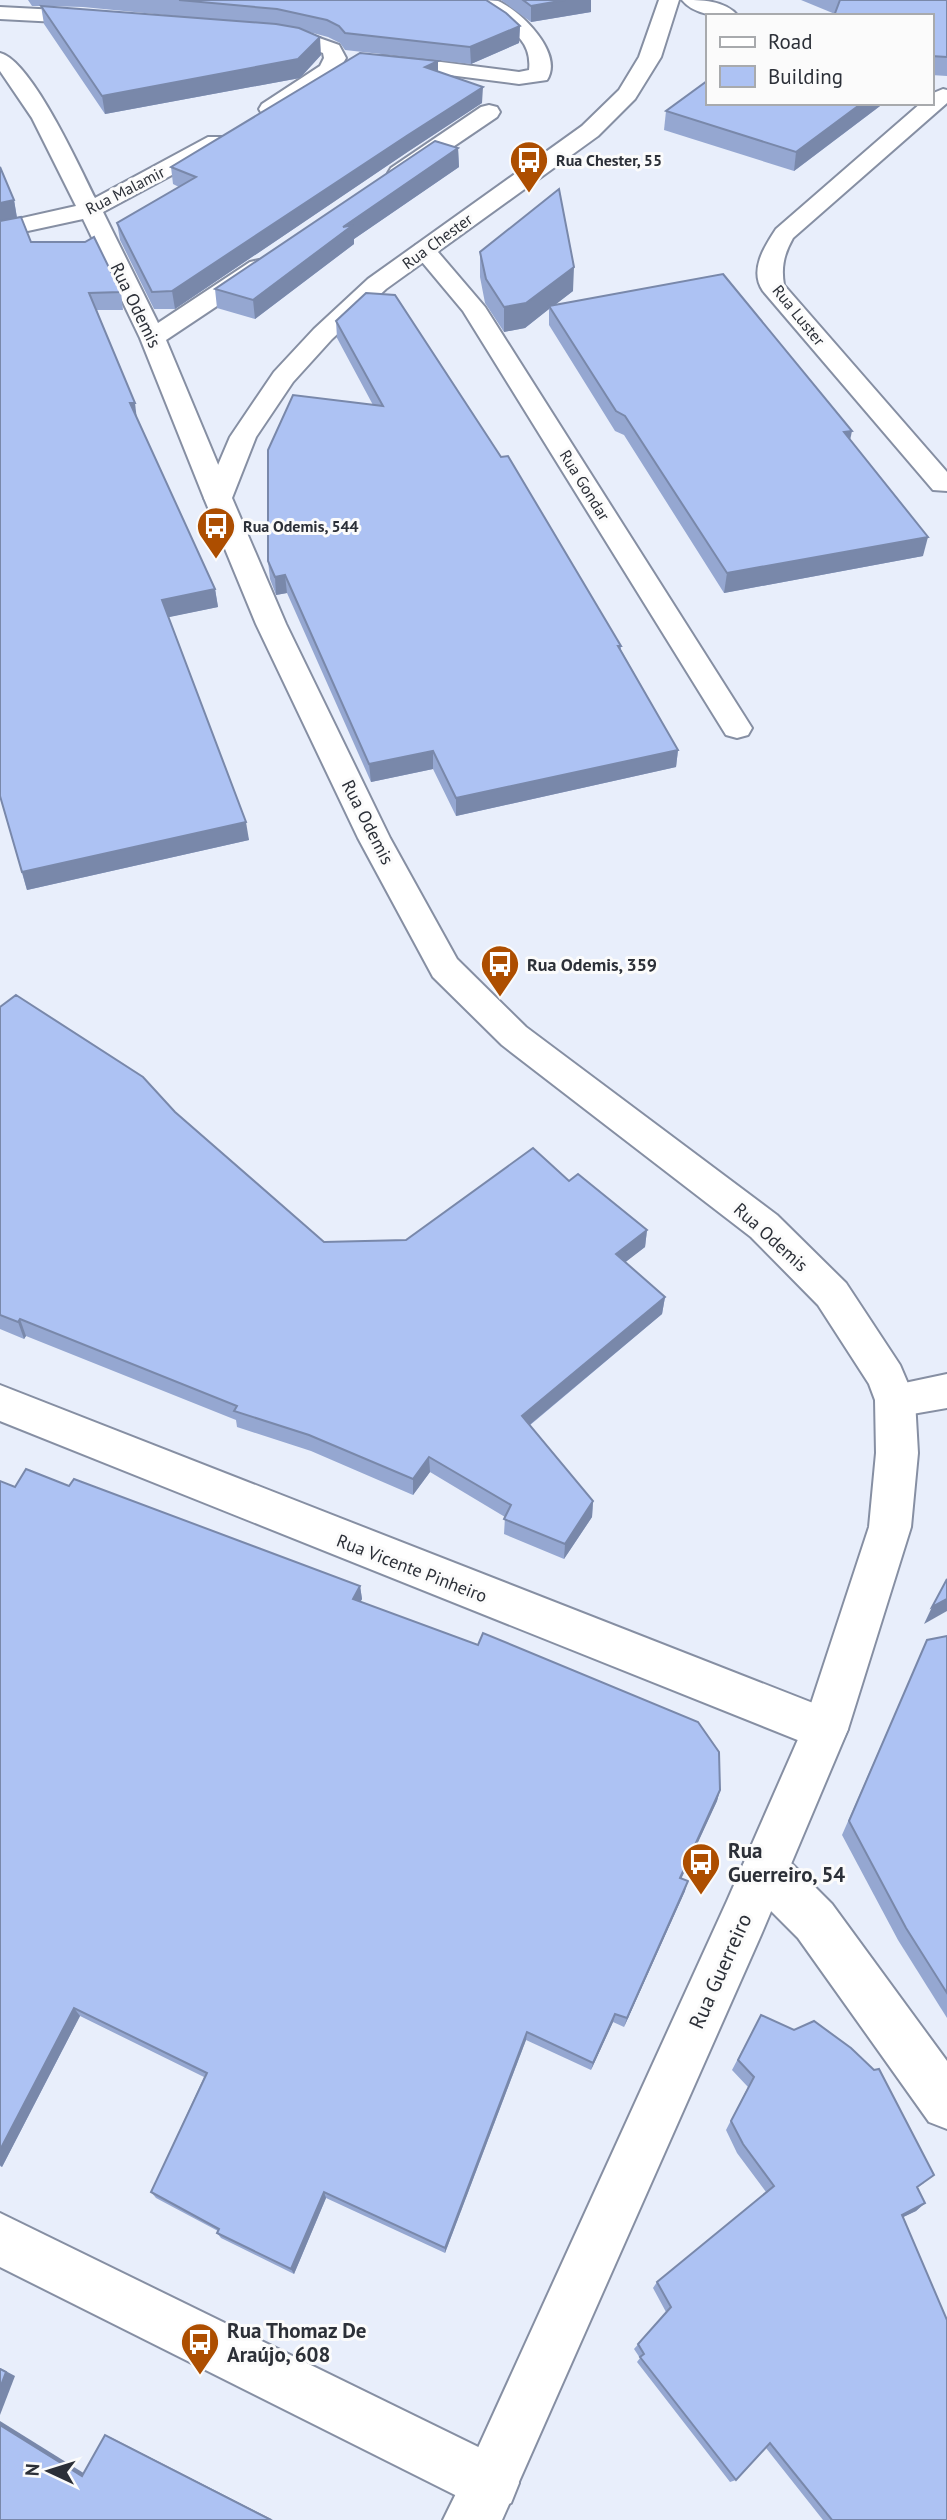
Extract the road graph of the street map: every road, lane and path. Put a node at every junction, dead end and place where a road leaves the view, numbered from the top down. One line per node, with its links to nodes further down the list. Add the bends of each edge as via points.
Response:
1 (480, 0): 9 (street, via 497,8 537,50 539,75 519,78)
2 (669, 0): 15 (street, Rua Chester, via 650,57 627,94 590,131)
3 (692, 0): 5 (street)
4 (0, 13): 6 (street)
5 (724, 14)
6 (116, 20)
7 (249, 33): 9 (street, via 321,43)
8 (0, 59): 13 (street, Rua Odemis, via 43,118)
9 (353, 59): 13 (street, Rua Malamir)
10 (930, 105): 18 (street, Rua Luster, via 784,234 768,268 772,286)
11 (489, 113): 12 (street)
12 (385, 182)
13 (90, 210): 14 (street, Rua Malamir); 17 (street, Rua Odemis)
14 (0, 230)
15 (424, 250): 19 (street, Rua Chester, via 377,284 283,377 243,437); 20 (street, Rua Gondar, via 480,318)
16 (281, 252): 17 (street)
17 (153, 338): 19 (street, Rua Odemis)
18 (943, 484)
19 (218, 498): 22 (street, Rua Odemis, via 271,624 374,838 445,968 514,1036 764,1226 832,1294 867,1345)
20 (737, 728)
21 (947, 1391): 22 (street)
22 (895, 1400): 24 (street, Rua Guerreiro, via 897,1453 890,1527)
23 (0, 1404): 24 (street, Rua Vicente Pinheiro)
24 (825, 1729): 25 (street, Rua Guerreiro)
25 (765, 1871): 26 (street, via 815,1922); 28 (street, Rua Guerreiro)
26 (947, 2104)
27 (0, 2239): 28 (street)
28 (481, 2502)

